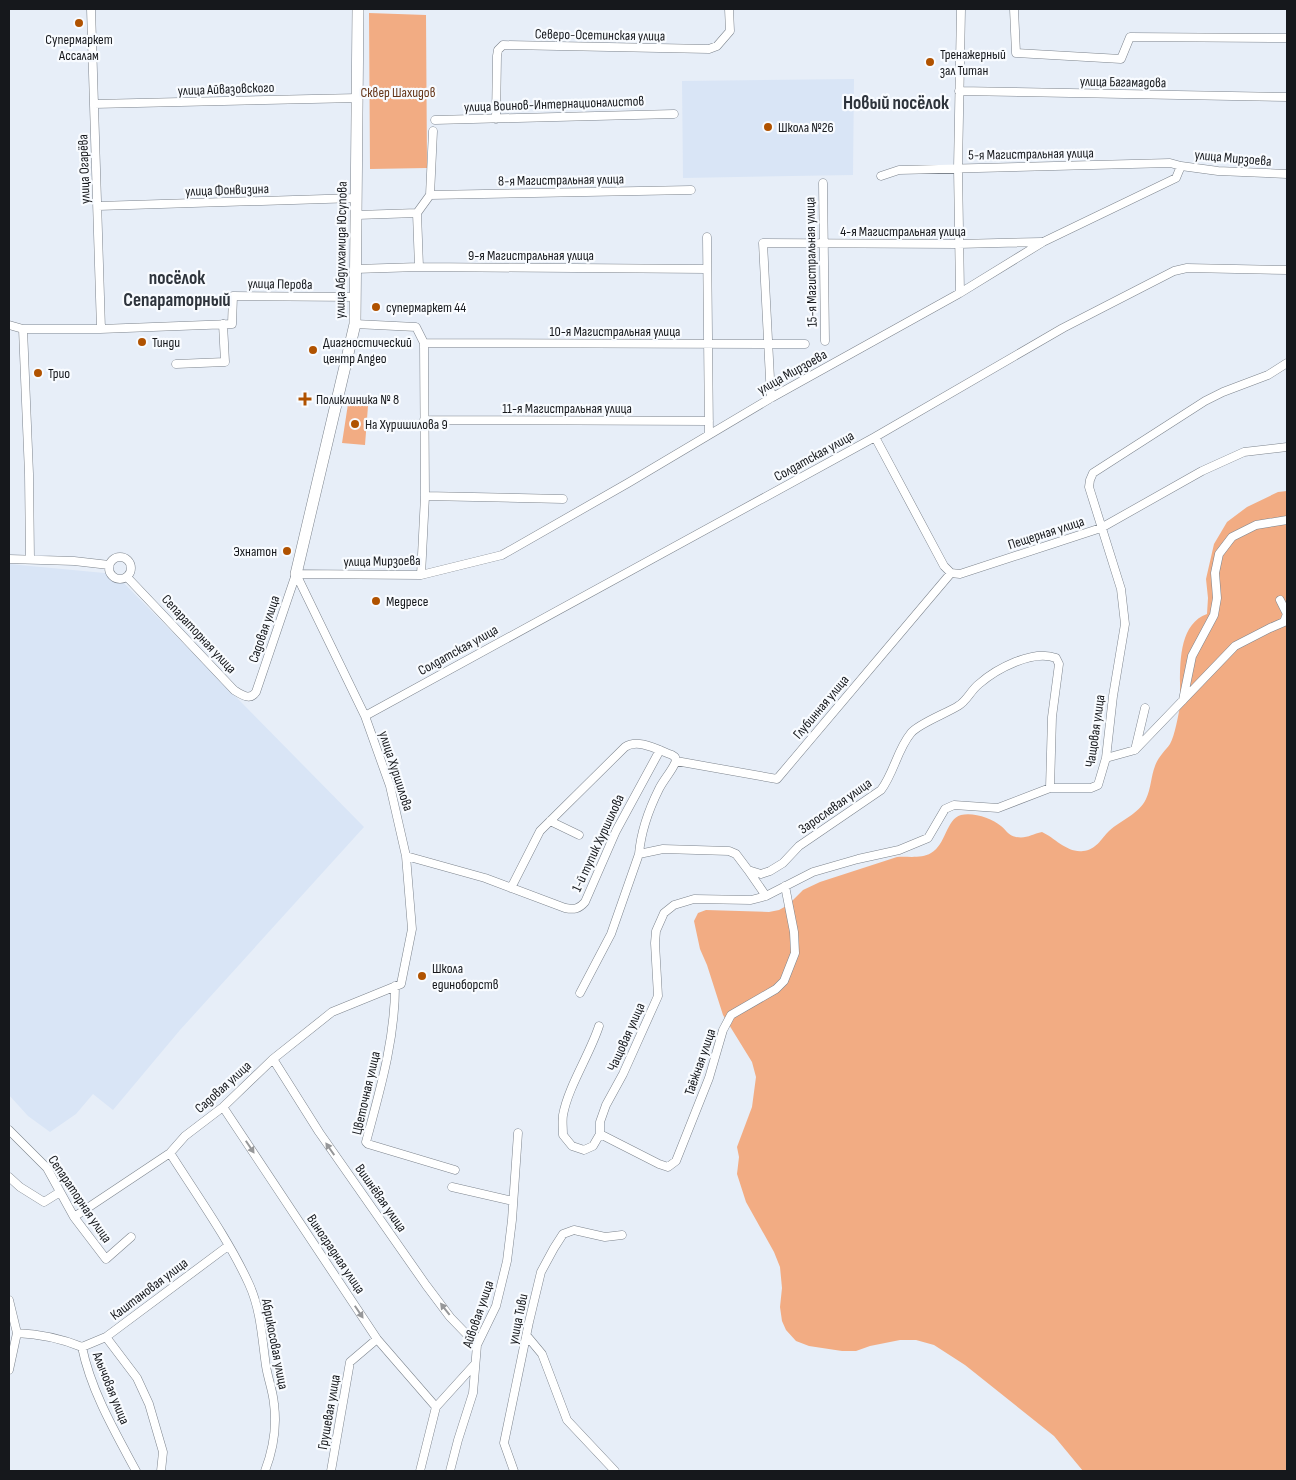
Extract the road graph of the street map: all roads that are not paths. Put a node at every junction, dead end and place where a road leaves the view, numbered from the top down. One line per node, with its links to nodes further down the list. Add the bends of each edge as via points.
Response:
1 (91, 9): 10 (street, улица Огарёва)
2 (358, 9): 9 (street, улица Абдулхамида Юсупова)
3 (729, 9): 12 (street, Северо-Осетинская улица, via 730,30 717,46 709,49 503,45 497,56)
4 (961, 9): 7 (street)
5 (1014, 9): 6 (street, via 1016,53 1121,59 1130,37)
6 (1287, 38)
7 (959, 91): 8 (street, улица Багамадова); 16 (street)
8 (1287, 97)
9 (358, 98): 10 (street, улица Айвазовского); 22 (street, улица Абдулхамида Юсупова)
10 (94, 104): 23 (street, улица Огарёва)
11 (674, 114): 12 (street, улица Воинов-Интернационалистов)
12 (496, 119): 13 (street, улица Воинов-Интернационалистов)
13 (435, 120)
14 (433, 130): 21 (street)
15 (1181, 166): 16 (street, 5-я Магистральная улица, via 1170,163); 17 (street, улица Мирзоева); 27 (street, улица Мирзоева, via 1176,178 1170,182)
16 (958, 168): 18 (street, 5-я Магистральная улица, via 898,170); 29 (street)
17 (1287, 174)
18 (881, 176)
19 (822, 183): 28 (street, 15-я Магистральная улица)
20 (691, 190): 21 (street, 8-я Магистральная улица)
21 (430, 195): 24 (street)
22 (357, 198): 23 (street, улица Фонвизина); 25 (street, улица Абдулхамида Юсупова)
23 (98, 206): 40 (street, улица Огарёва)
24 (417, 213): 25 (street); 30 (street)
25 (357, 215): 31 (street, улица Абдулхамида Юсупова)
26 (707, 237): 32 (street)
27 (1043, 242): 29 (street, 4-я Магистральная улица); 34 (street, улица Мирзоева)
28 (823, 244): 29 (street, 4-я Магистральная улица); 41 (street, 15-я Магистральная улица); 44 (street, 4-я Магистральная улица, via 764,243)
29 (958, 244): 34 (street)
30 (419, 267): 31 (street, 9-я Магистральная улица); 32 (street, 9-я Магистральная улица)
31 (355, 268): 35 (street, улица Абдулхамида Юсупова)
32 (707, 269): 43 (street)
33 (1287, 270): 52 (street, Солдатская улица, via 1187,268 1174,271 1022,351)
34 (960, 293): 48 (street, улица Мирзоева)
35 (355, 297): 36 (street, улица Перова, via 232,296 232,324); 37 (street, улица Абдулхамида Юсупова)
36 (223, 324): 40 (street); 47 (street, via 225,362)
37 (355, 324): 42 (street, via 416,327); 62 (street, улица Абдулхамида Юсупова)
38 (9, 325): 39 (street)
39 (23, 329): 40 (street); 59 (street)
40 (101, 329)
41 (825, 342)
42 (424, 343): 43 (street, 10-я Магистральная улица); 49 (street)
43 (708, 344): 44 (street, 10-я Магистральная улица); 50 (street)
44 (768, 344): 45 (street, 10-я Магистральная улица); 48 (street)
45 (806, 344)
46 (1287, 363): 57 (street, Чащовая улица, via 1268,375 1205,401 1093,473 1090,487)
47 (176, 364)
48 (771, 398): 51 (street, улица Мирзоева)
49 (424, 420): 50 (street, 11-я Магистральная улица); 54 (street)
50 (709, 421): 51 (street)
51 (709, 434): 63 (street, улица Мирзоева, via 502,555)
52 (875, 437): 61 (street, via 944,566); 69 (street, Солдатская улица)
53 (1287, 447): 57 (street, Пещерная улица, via 1244,452 1202,471)
54 (425, 496): 55 (street); 63 (street)
55 (563, 498)
56 (1287, 520): 67 (street, via 1256,525 1232,537 1219,554 1214,615 1192,656)
57 (1101, 528): 61 (street, Пещерная улица, via 960,574); 72 (street, Чащовая улица, via 1121,589 1124,624)
58 (9, 559): 59 (street)
59 (30, 559): 60 (street)
60 (109, 565): 64 (street, via 112,577 120,580); 64 (street, via 118,557 127,560 131,567)
61 (951, 573): 73 (street, Глубинная улица, via 776,779)
62 (296, 574): 63 (street, улица Мирзоева); 66 (street, Садовая улица); 69 (street, улица Хуршилова)
63 (421, 575)
64 (127, 577): 66 (street, Сепараторная улица, via 234,690 249,697)
65 (1280, 600): 67 (street, via 1287,614 1284,622 1235,646)
66 (256, 692)
67 (1183, 700): 71 (street)
68 (1145, 708): 71 (street)
69 (365, 716): 78 (street, улица Хуршилова, via 390,786)
70 (660, 750): 73 (street, via 675,757); 75 (street, via 631,743); 81 (street, 1-й тупик Хуршилова, via 580,907 573,910 565,908)
71 (1135, 750): 72 (street)
72 (1106, 758): 74 (street, Чащовая улица, via 1098,785 1091,788)
73 (676, 761): 77 (street, via 651,808)
74 (1050, 788): 79 (street, Зарослевая улица, via 1052,717 1059,664 1049,655 1019,661 994,671 961,705 912,730 889,779 880,790 770,871 761,874); 80 (street, Чащовая улица, via 998,808 954,805 945,809 928,838 899,850 813,872)
75 (550, 821): 76 (street); 81 (street, via 540,831)
76 (579, 835)
77 (639, 854): 79 (street, via 663,849 729,851 736,854); 84 (street, via 611,934)
78 (406, 856): 81 (street, 1-й тупик Хуршилова); 83 (street, улица Хуршилова, via 412,929 401,984)
79 (748, 870): 82 (street)
80 (785, 886): 82 (street, Чащовая улица); 90 (street, Таёжная улица, via 795,953 784,981 776,990 731,1015 676,1161 668,1167 659,1164)
81 (511, 888)
82 (766, 896): 90 (street, Чащовая улица, via 751,900 694,899 674,905 664,913 655,943 658,996 624,1074 606,1104)
83 (395, 986): 86 (street, Садовая улица, via 332,1012); 92 (street, Цветочная улица, via 395,1014 387,1061 366,1142)
84 (580, 993)
85 (599, 1026): 90 (street, via 563,1114 562,1134 572,1146 584,1150 593,1146)
86 (273, 1059): 87 (street, Садовая улица); 106 (street, Вишнёвая улица, one-way to 86, via 450,1317 426,1284 319,1132)
87 (223, 1107): 91 (street, Садовая улица, via 185,1136); 105 (street, Виноградная улица, one-way to 105)
88 (9, 1130): 95 (street, Сепараторная улица, via 48,1168)
89 (518, 1133): 96 (street, Айвовая улица)
90 (600, 1134)
91 (170, 1153): 97 (street, Садовая улица); 100 (street, Абрикосовая улица)
92 (456, 1170)
93 (9, 1177): 95 (street, via 44,1202)
94 (452, 1187): 96 (street)
95 (60, 1192): 97 (street, Сепараторная улица)
96 (513, 1201): 106 (street, Айвовая улица, via 507,1261 496,1306)
97 (74, 1217): 99 (street, Сепараторная улица, via 106,1259)
98 (622, 1235): 103 (street, улица Тиви, via 605,1237 574,1230 563,1234 541,1272)
99 (131, 1237)
100 (228, 1246): 104 (street, Каштановая улица); 113 (street, Абрикосовая улица, via 250,1285 274,1404 275,1429 271,1457)
101 (9, 1300): 102 (street)
102 (17, 1333): 107 (street, Алычовая улица, via 40,1334); 109 (street)
103 (527, 1336): 117 (street, улица Тиви, via 504,1443); 118 (street, via 542,1354 567,1420)
104 (106, 1337): 107 (street, Каштановая улица); 112 (street, via 137,1378 149,1404 162,1452)
105 (378, 1339): 110 (street, Виноградная улица); 114 (street, Грушевая улица, via 350,1362)
106 (477, 1345): 108 (street, Айвовая улица)
107 (82, 1347): 111 (street, Алычовая улица, via 86,1365 111,1424)
108 (475, 1364): 110 (street); 116 (street, Айвовая улица, via 473,1393)
109 (9, 1370)
110 (436, 1407): 115 (street)
111 (136, 1471)
112 (161, 1471)
113 (265, 1471)
114 (331, 1471)
115 (420, 1471)
116 (450, 1471)
117 (514, 1471)
118 (615, 1471)

